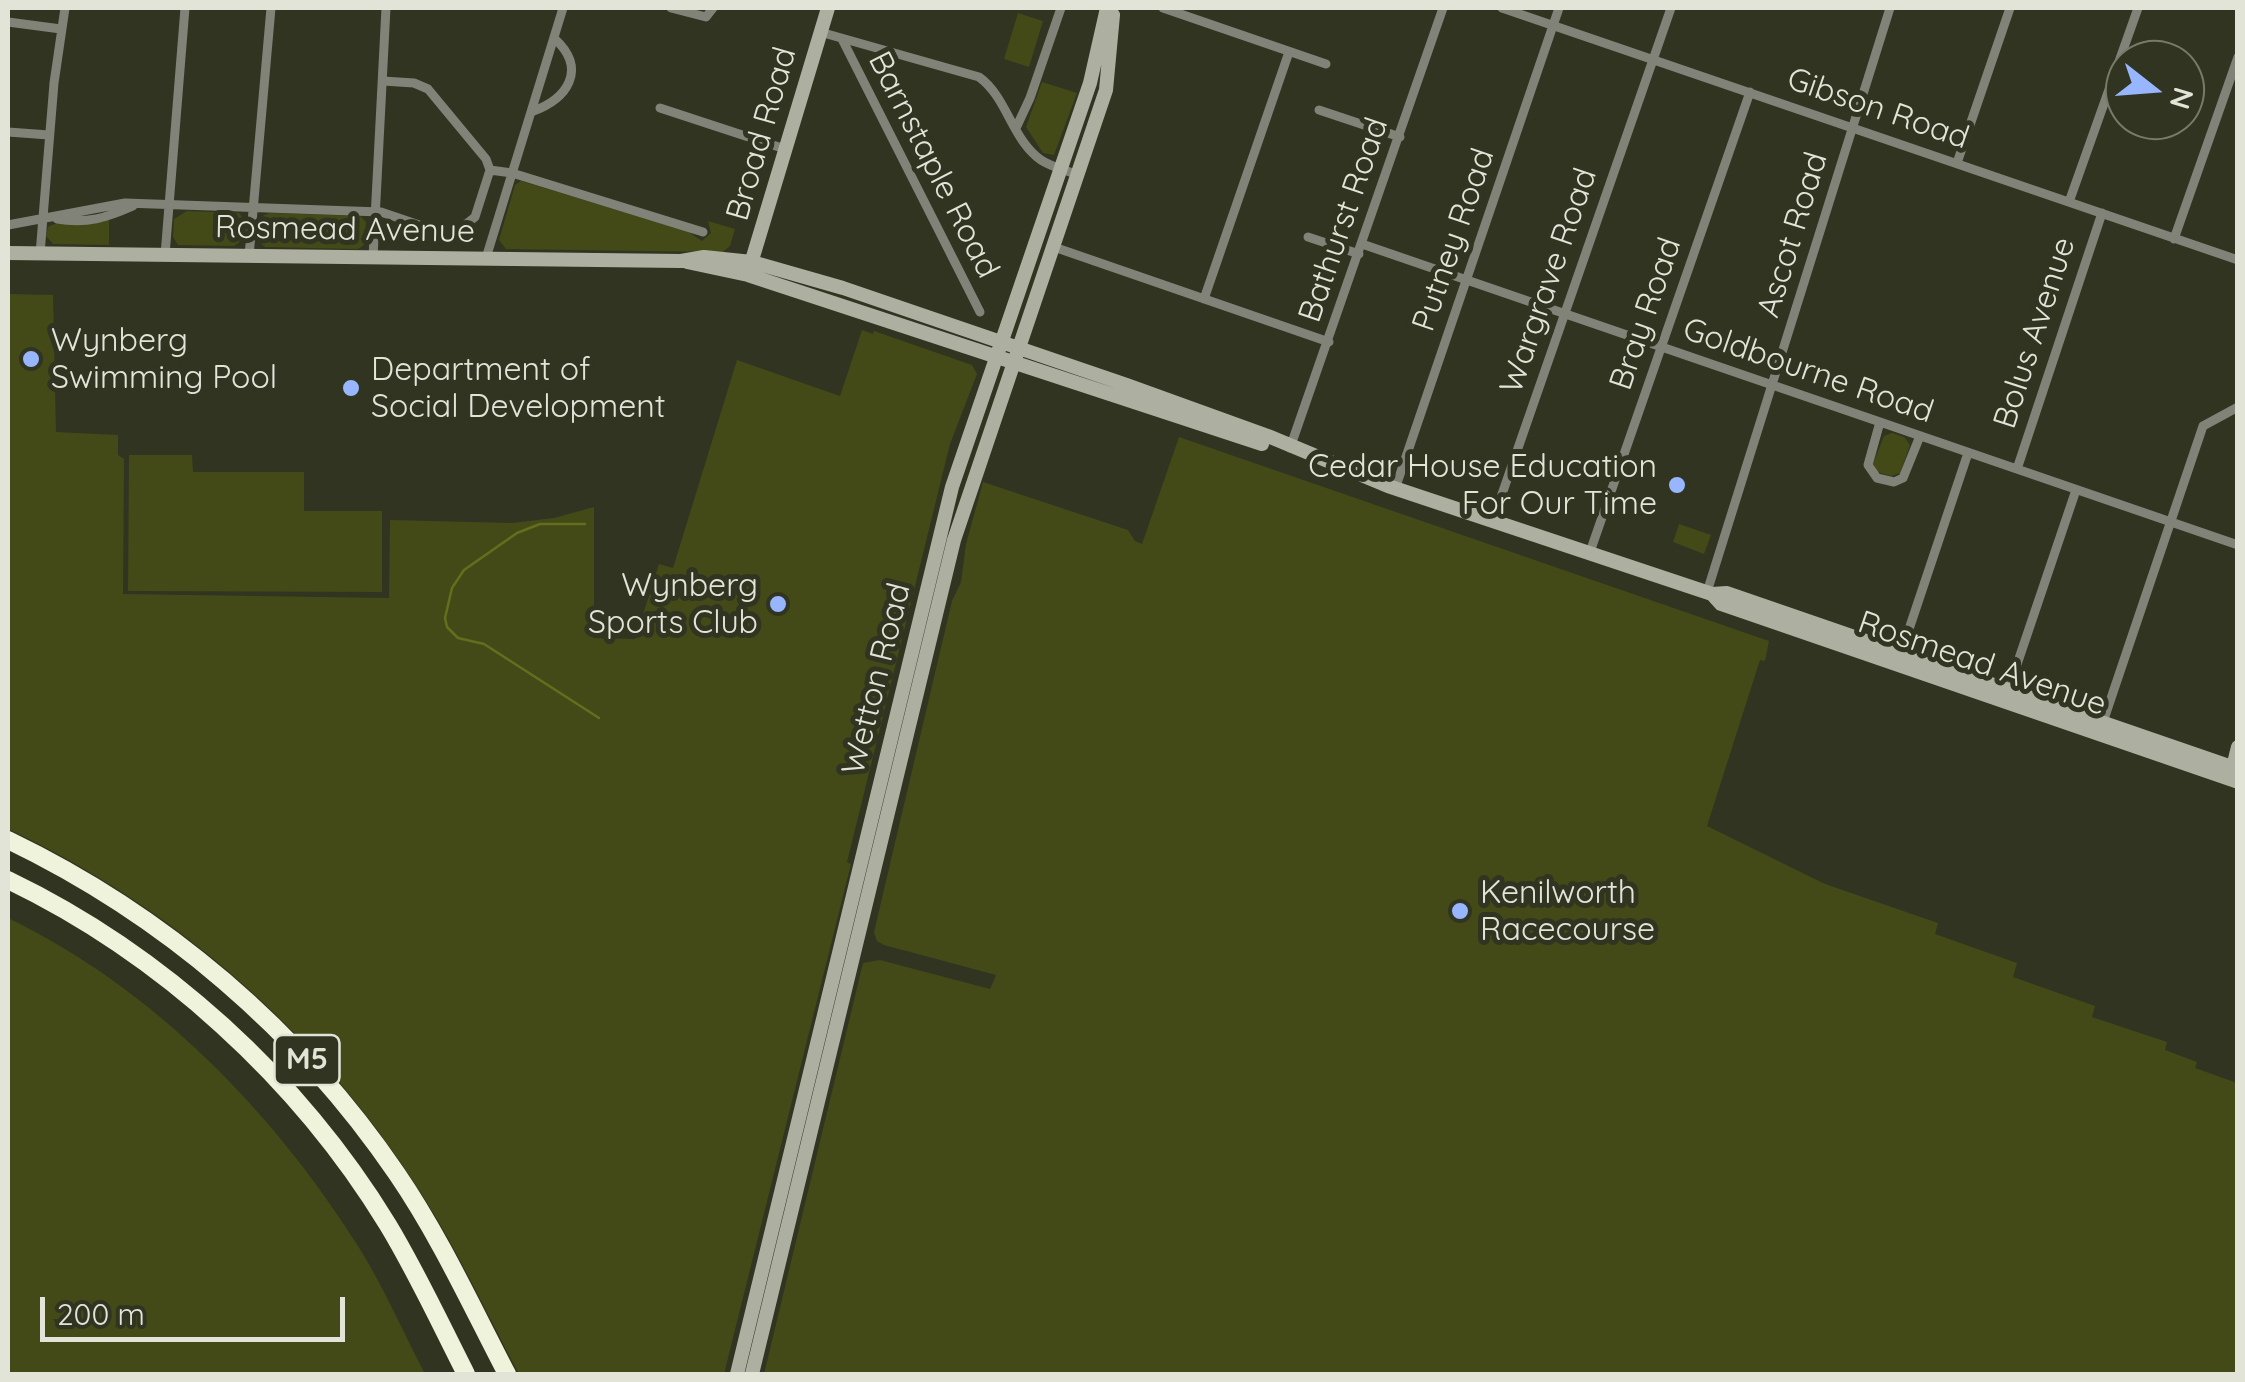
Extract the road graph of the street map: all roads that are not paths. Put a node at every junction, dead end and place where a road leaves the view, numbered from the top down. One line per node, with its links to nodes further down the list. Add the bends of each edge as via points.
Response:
1 (64, 8): 21 (street)
2 (185, 8): 46 (street)
3 (271, 8): 47 (street)
4 (386, 8): 29 (street)
5 (563, 8): 23 (street)
6 (672, 8): 7 (street, via 706,16)
7 (713, 8)
8 (828, 8): 22 (main road, Broad Road)
9 (1061, 8): 35 (street)
10 (1110, 8): 41 (main road, Wetton Road); 44 (main road, Wetton Road, via 1106,90)
11 (1163, 8): 25 (street)
12 (1444, 8): 38 (street, Bathurst Road)
13 (1502, 8): 20 (street, Gibson Road)
14 (1559, 8): 20 (street, Putney Road)
15 (1671, 8): 27 (street, Wargrave Road)
16 (1890, 8): 34 (street, Ascot Road)
17 (2010, 8): 40 (street)
18 (2138, 8): 45 (street)
19 (8, 22): 21 (street)
20 (1553, 25): 27 (street, Gibson Road); 65 (street, Putney Road)
21 (61, 29): 37 (street)
22 (820, 32): 24 (street); 39 (main road, Broad Road)
23 (554, 38): 33 (street); 33 (street, via 571,63 564,92)
24 (842, 39): 35 (street, via 979,77); 67 (street, Barnstaple Road)
25 (1289, 52): 28 (street); 66 (street)
26 (2238, 57): 54 (street)
27 (1653, 58): 30 (street, Gibson Road); 68 (street, Wargrave Road)
28 (1326, 64)
29 (383, 81): 42 (street, via 428,89); 48 (street)
30 (1750, 92): 34 (street, Gibson Road); 70 (street, Bray Road)
31 (660, 108): 39 (street)
32 (1319, 110): 38 (street)
33 (531, 112): 43 (street)
34 (1853, 127): 40 (street, Gibson Road); 73 (street, Ascot Road)
35 (1016, 128): 41 (street, via 1034,154)
36 (8, 132): 37 (street)
37 (49, 135): 50 (street)
38 (1400, 137): 56 (street, Bathurst Road)
39 (785, 149): 64 (main road, Broad Road)
40 (1957, 163): 45 (street, Gibson Road)
41 (1061, 168): 44 (street); 71 (main road, Wetton Road)
42 (490, 170): 43 (street); 48 (street, Rosmead Avenue, via 475,218 464,228 428,228)
43 (512, 174): 52 (street); 62 (street)
44 (1078, 174): 55 (main road, Wetton Road)
45 (2069, 202): 49 (street, Gibson Road)
46 (170, 205): 47 (street, Rosmead Avenue); 50 (street, Rosmead Avenue, via 136,204 89,222); 59 (street)
47 (253, 208): 48 (street, Rosmead Avenue); 60 (street)
48 (376, 212): 61 (street)
49 (2102, 214): 54 (street, Gibson Road); 79 (street, Bolus Avenue)
50 (46, 219): 51 (street, Rosmead Avenue); 58 (street)
51 (8, 225)
52 (703, 232)
53 (1308, 236): 56 (street, Goldbourne Road)
54 (2174, 239): 63 (street, Gibson Road)
55 (1051, 246): 66 (street); 72 (main road, Wetton Road)
56 (1361, 248): 65 (street, Goldbourne Road); 69 (street, Bathurst Road)
57 (8, 253): 58 (main road, Rosmead Avenue)
58 (40, 254): 59 (main road, Rosmead Avenue)
59 (166, 256): 60 (main road, Rosmead Avenue)
60 (249, 256): 61 (main road, Rosmead Avenue)
61 (373, 257): 62 (main road, Rosmead Avenue)
62 (486, 258): 64 (main road, Rosmead Avenue, via 704,257)
63 (2238, 260)
64 (750, 268): 71 (main road, Rosmead Avenue)
65 (1467, 280): 68 (street, Goldbourne Road); 80 (street, Putney Road)
66 (1204, 299): 69 (street)
67 (980, 312)
68 (1564, 313): 70 (street, Goldbourne Road); 82 (street, Wargrave Road)
69 (1329, 342): 77 (street, Bathurst Road)
70 (1661, 346): 73 (street, Goldbourne Road); 85 (street, Bray Road)
71 (999, 348): 72 (main road, Rosmead Avenue); 97 (main road, Wetton Road, via 952,486)
72 (1014, 353): 77 (main road, Rosmead Avenue); 98 (main road, Wetton Road, via 954,540)
73 (1772, 384): 75 (street, Goldbourne Road); 86 (street, Ascot Road)
74 (2238, 407): 83 (street, via 2202,426)
75 (1880, 422): 76 (street, Goldbourne Road); 76 (street, via 1868,465 1877,478 1902,478)
76 (1920, 436): 78 (street, Goldbourne Road)
77 (1288, 447): 80 (main road, Rosmead Avenue)
78 (1968, 453): 79 (street, Goldbourne Road); 87 (street)
79 (2016, 469): 81 (street, Goldbourne Road)
80 (1396, 488): 82 (main road, Rosmead Avenue)
81 (2076, 490): 83 (street, Goldbourne Road); 88 (street)
82 (1493, 520): 85 (main road, Rosmead Avenue)
83 (2170, 522): 84 (street, Goldbourne Road); 89 (street)
84 (2238, 545)
85 (1590, 552): 86 (main road, Rosmead Avenue)
86 (1709, 593): 87 (main road, Rosmead Avenue, via 1727,592)
87 (1900, 658): 88 (main road, Rosmead Avenue)
88 (2006, 695): 89 (main road, Rosmead Avenue); 92 (main road, Rosmead Avenue)
89 (2103, 722): 91 (main road, Rosmead Avenue)
90 (2238, 747): 91 (main road)
91 (2237, 770)
92 (2238, 782)
93 (8, 840): 96 (highway, M5, via 149,922 219,976 307,1061 420,1211)
94 (8, 880): 95 (highway, M5, via 165,979 279,1083 390,1228)
95 (466, 1374)
96 (507, 1374)
97 (737, 1374)
98 (752, 1374)

